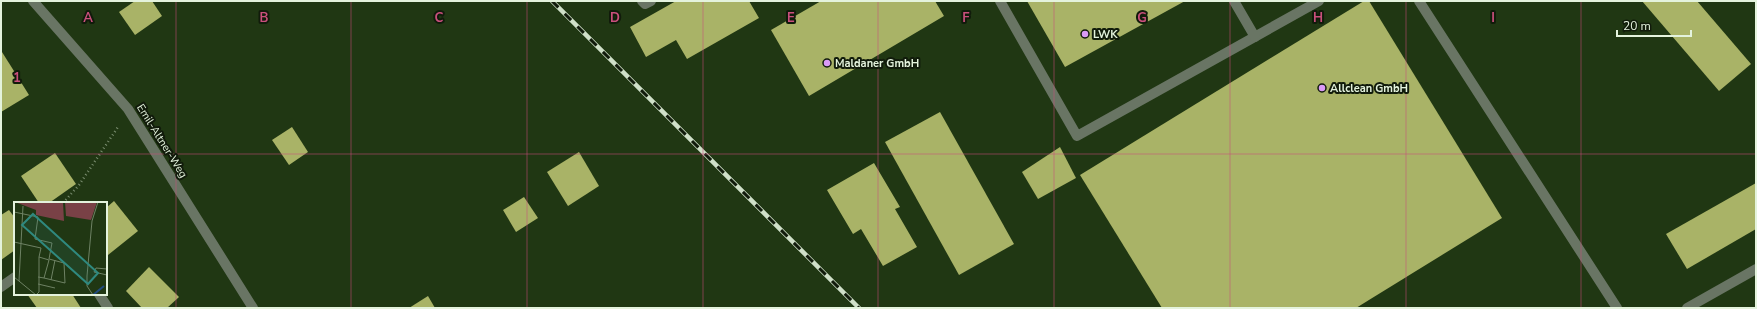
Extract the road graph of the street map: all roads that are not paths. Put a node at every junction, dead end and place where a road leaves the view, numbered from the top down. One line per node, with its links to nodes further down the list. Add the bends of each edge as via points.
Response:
1 (33, 1): 14 (street, Emil-Altner-Weg, via 128,110)
2 (642, 1): 3 (street, via 645,4)
3 (651, 1)
4 (1000, 1): 8 (street, via 1077,136)
5 (1234, 1): 8 (street)
6 (1319, 1): 8 (street)
7 (1419, 1): 15 (street)
8 (1255, 36)
9 (1756, 269): 16 (street)
10 (14, 278): 11 (street)
11 (1, 287)
12 (100, 295): 13 (street)
13 (108, 308)
14 (253, 308)
15 (1617, 308)
16 (1687, 308)

